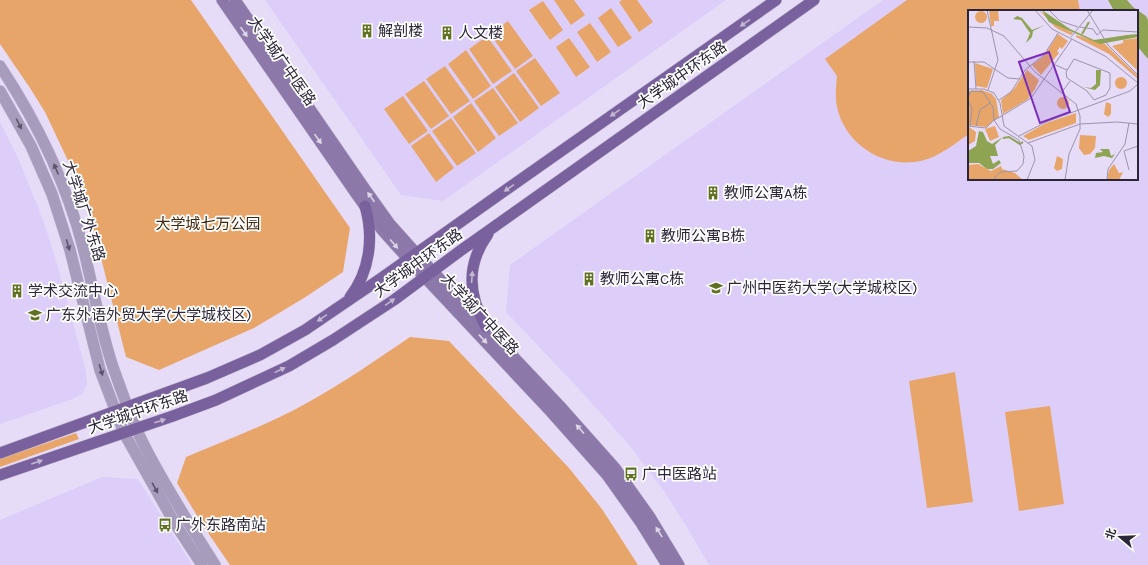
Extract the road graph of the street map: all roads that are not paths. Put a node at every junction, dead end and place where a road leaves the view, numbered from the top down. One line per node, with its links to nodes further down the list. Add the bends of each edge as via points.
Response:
1 (222, 0): 7 (main road, 大学城广中医路, one-way to 7)
2 (235, 0): 9 (main road, 大学城广中医路, one-way to 2)
3 (776, 0): 9 (main road, 大学城中环东路, one-way to 9)
4 (814, 0): 8 (main road, 大学城中环东路)
5 (0, 66): 13 (street, 大学城广外东路, one-way to 5, via 113,366 83,246 64,189 32,119)
6 (0, 91): 14 (street, 大学城广外东路, one-way to 14, via 31,146 52,194 70,250 100,370)
7 (365, 206): 9 (main road, 大学城广中医路, one-way to 9, via 382,230); 11 (main road, via 370,235 369,254 363,274)
8 (494, 227): 10 (main road, 大学城中环东路); 12 (main road, one-way to 8, via 474,302 471,284 475,256)
9 (412, 256): 10 (main road, 大学城广中医路); 11 (main road, 大学城中环东路)
10 (429, 274): 12 (main road, 大学城广中医路); 15 (main road, 大学城中环东路, one-way to 10, via 216,400 289,366 360,323); 21 (main road, 大学城广中医路, one-way to 21, via 607,475)
11 (346, 302): 13 (main road, 大学城中环东路, one-way to 13, via 305,330 260,355)
12 (486, 327): 22 (main road, 大学城广中医路, one-way to 12, via 615,468)
13 (128, 408): 14 (main road, 大学城中环东路); 15 (street, 大学城广外东路)
14 (116, 412): 16 (street, 大学城广外东路); 17 (main road, 大学城中环东路)
15 (137, 428): 16 (main road, 大学城中环东路); 20 (street, 大学城广外东路, via 178,506)
16 (124, 433): 18 (main road, 大学城中环东路, one-way to 16); 19 (street, 大学城广外东路, one-way to 19, via 174,522)
17 (0, 453)
18 (0, 475)
19 (202, 565)
20 (215, 565)
21 (667, 565)
22 (679, 565)

